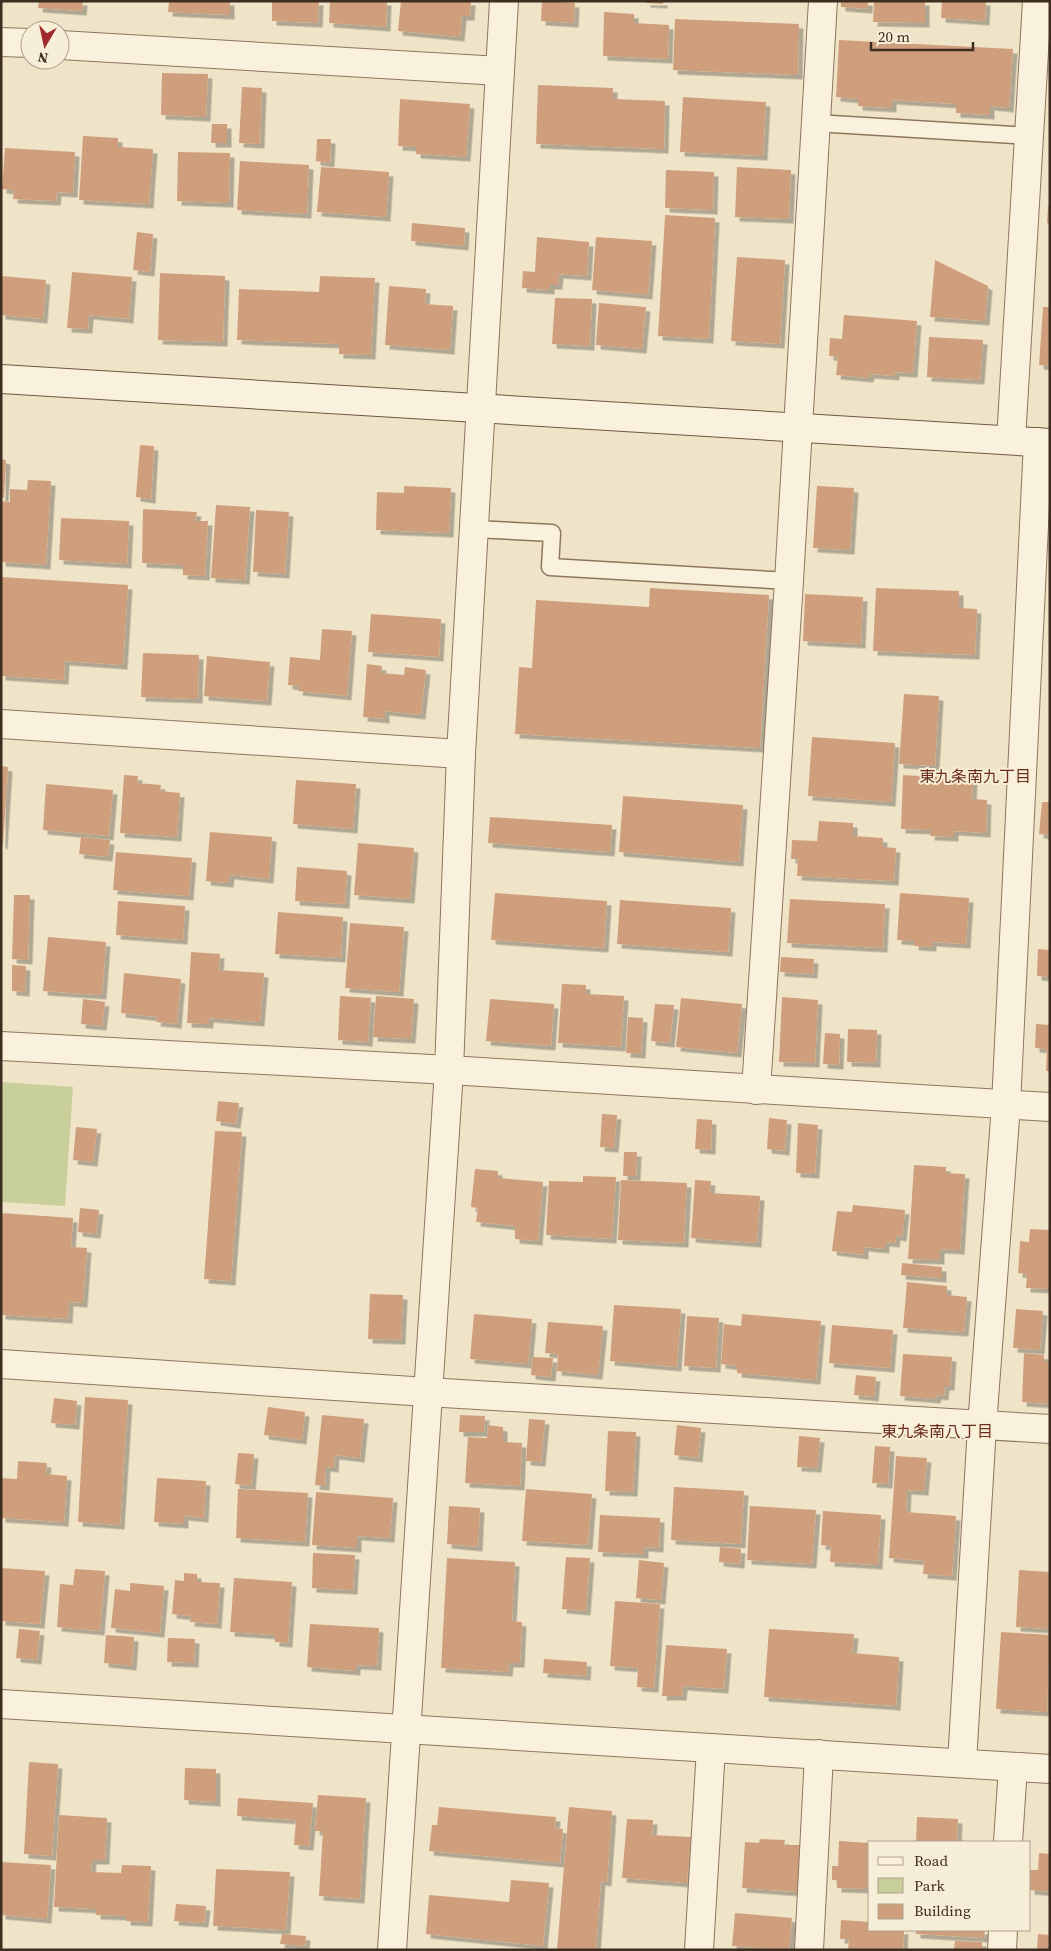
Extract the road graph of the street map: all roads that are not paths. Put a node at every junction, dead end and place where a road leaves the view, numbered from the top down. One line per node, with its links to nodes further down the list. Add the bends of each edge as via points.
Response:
1 (504, 1): 7 (street)
2 (823, 1): 8 (street)
3 (1038, 1): 9 (street)
4 (1, 42): 5 (street)
5 (20, 43)
6 (70, 46): 7 (street)
7 (500, 71): 11 (street)
8 (815, 123): 9 (lane); 12 (street)
9 (1029, 136): 13 (street)
10 (1, 379): 11 (street)
11 (481, 407): 12 (street); 15 (street)
12 (797, 428): 13 (street); 16 (street)
13 (1011, 440): 14 (street)
14 (1044, 442): 22 (street)
15 (474, 529): 16 (lane, via 552,533 550,567); 18 (street)
16 (789, 581): 21 (street)
17 (1, 724): 18 (street)
18 (461, 754): 20 (street)
19 (1, 1046): 20 (street)
20 (449, 1070): 21 (street); 25 (street)
21 (756, 1090): 22 (street)
22 (1006, 1104): 23 (street); 26 (street)
23 (1050, 1107)
24 (1, 1364): 25 (street)
25 (427, 1392): 26 (street); 29 (street)
26 (982, 1426): 27 (street); 32 (street)
27 (1050, 1429)
28 (1, 1704): 29 (street)
29 (407, 1730): 30 (street); 37 (street)
30 (711, 1748): 31 (street); 38 (street)
31 (819, 1754): 32 (street); 39 (street)
32 (962, 1763): 33 (street)
33 (1013, 1766): 34 (street); 35 (street)
34 (1050, 1769)
35 (1008, 1841)
36 (1004, 1931): 40 (street)
37 (392, 1950)
38 (699, 1950)
39 (809, 1950)
40 (1002, 1950)

